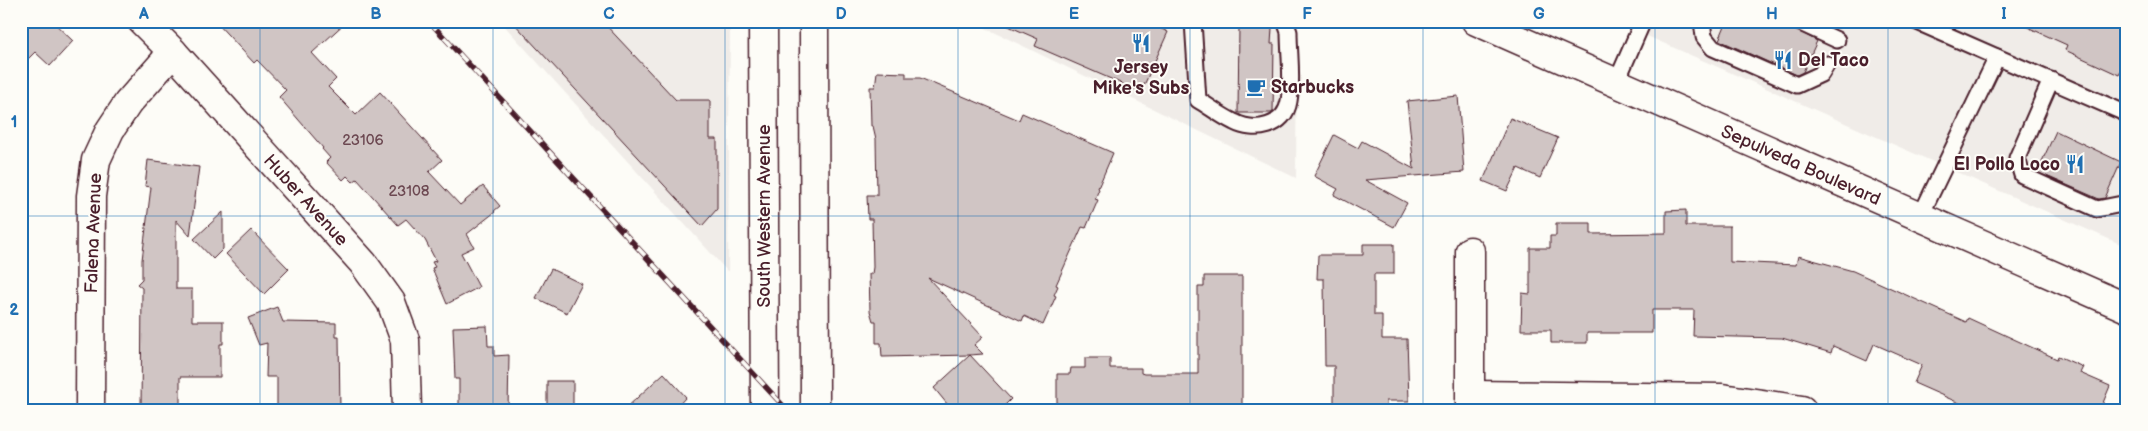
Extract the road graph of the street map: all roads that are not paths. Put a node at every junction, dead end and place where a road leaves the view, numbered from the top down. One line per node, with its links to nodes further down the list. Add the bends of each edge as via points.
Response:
1 (142, 21): 12 (main road, Huber Avenue)
2 (764, 21): 26 (main road, South Western Avenue)
3 (814, 21): 27 (main road)
4 (1193, 21): 5 (lane, via 1198,100 1236,123 1254,128 1274,124 1284,114 1289,101 1289,32)
5 (1285, 21)
6 (1476, 21): 16 (main road, Sepulveda Boulevard)
7 (1643, 21): 16 (lane)
8 (1702, 21): 14 (lane, via 1704,37 1713,48 1797,85 1821,74)
9 (1796, 21): 11 (lane)
10 (1915, 21): 13 (lane)
11 (1838, 40)
12 (173, 52): 24 (main road, Falena Avenue, via 128,103 96,160 91,196); 25 (main road, Huber Avenue, via 364,263 392,302 405,340)
13 (1997, 57): 15 (lane); 19 (lane)
14 (1827, 64)
15 (2050, 80): 17 (lane); 18 (lane, via 2018,158 2022,176 2096,209)
16 (1616, 83): 19 (main road, Sepulveda Boulevard)
17 (2127, 114)
18 (2127, 203)
19 (1920, 217): 21 (main road, Sepulveda Boulevard)
20 (1470, 251): 22 (main road)
21 (2127, 308)
22 (1471, 403): 23 (main road, via 1722,398)
23 (1788, 408)
24 (90, 410)
25 (407, 410)
26 (765, 410)
27 (815, 410)

